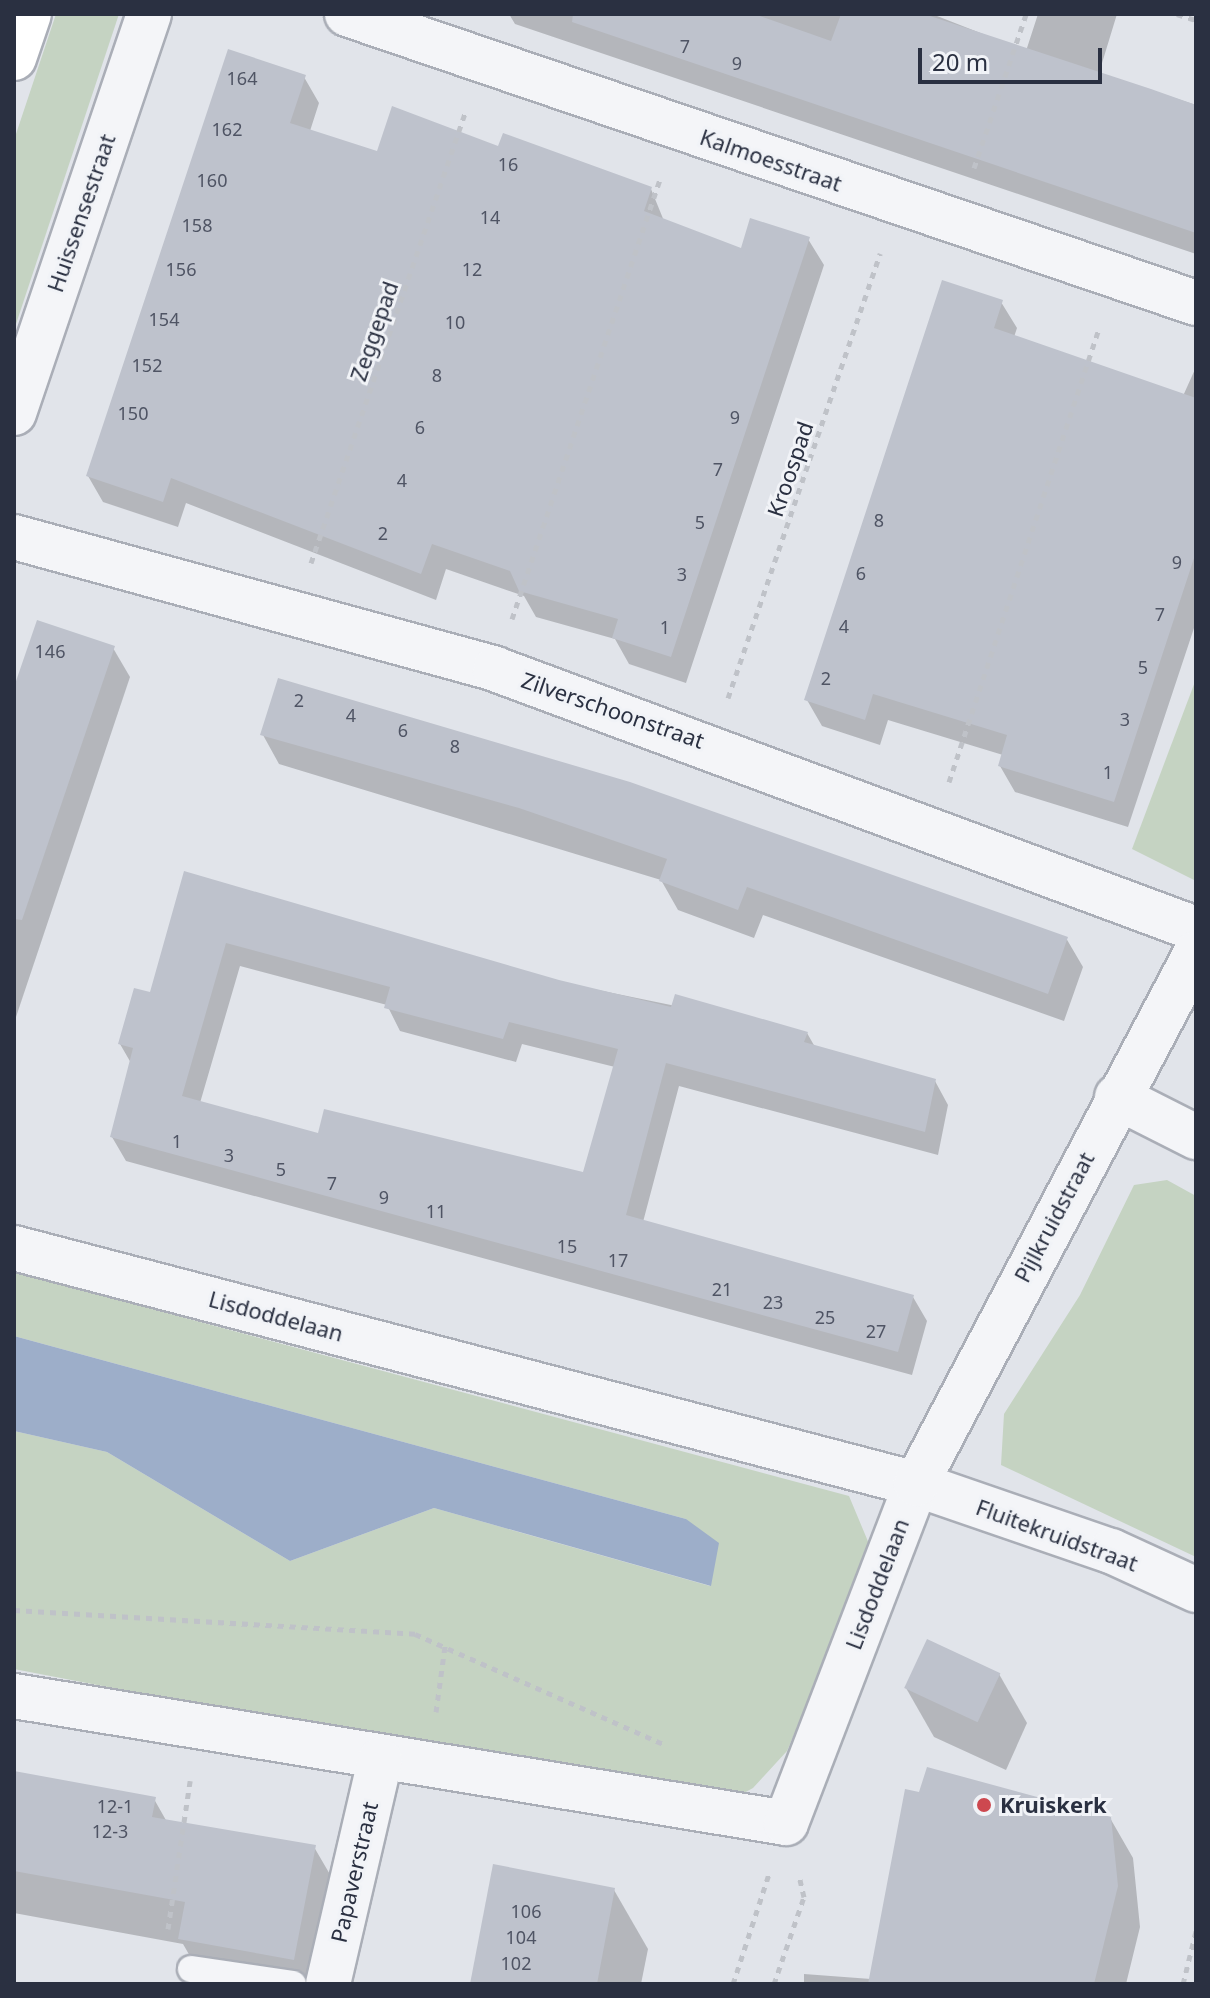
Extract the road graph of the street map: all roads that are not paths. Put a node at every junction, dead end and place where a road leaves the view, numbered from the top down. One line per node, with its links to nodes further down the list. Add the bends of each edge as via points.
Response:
1 (29, 14): 4 (street)
2 (149, 14): 6 (street, Huissensestraat)
3 (347, 14): 5 (street, Kalmoesstraat)
4 (14, 58)
5 (1196, 303)
6 (14, 413)
7 (14, 537): 8 (street, Zilverschoonstraat, via 295,609 495,669 713,744)
8 (1196, 929)
9 (1196, 953): 10 (street, Pijlkruidstraat)
10 (1117, 1097): 11 (street); 13 (street, Pijlkruidstraat)
11 (1196, 1137)
12 (14, 1248): 13 (street, Lisdoddelaan)
13 (916, 1484): 14 (street, Fluitekruidstraat, via 1111,1551); 16 (street, Lisdoddelaan, via 786,1823)
14 (1196, 1590)
15 (14, 1696): 16 (street)
16 (380, 1760): 19 (street, Papaverstraat)
17 (191, 1969): 18 (lane)
18 (293, 1984)
19 (328, 1984)

